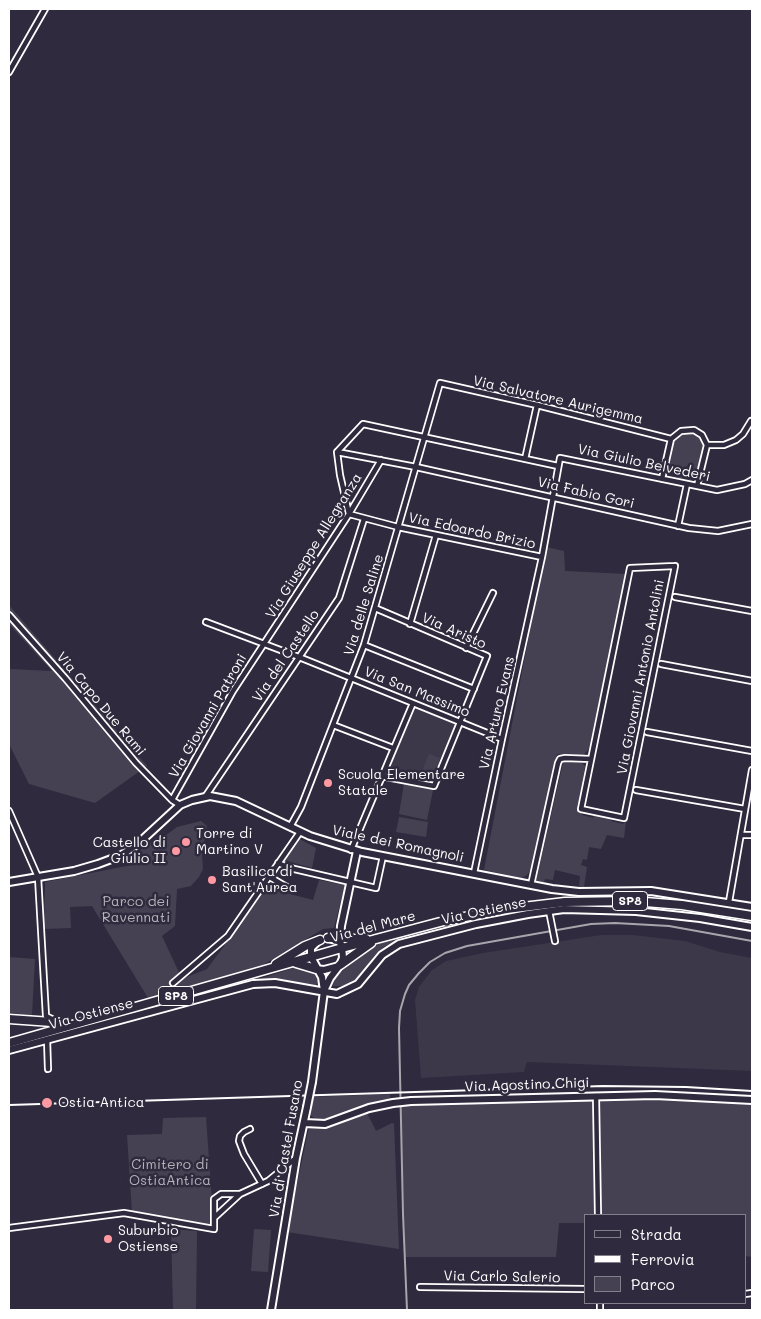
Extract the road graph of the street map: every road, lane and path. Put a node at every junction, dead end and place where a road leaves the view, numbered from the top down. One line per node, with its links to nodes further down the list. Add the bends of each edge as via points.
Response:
1 (45, 9): 2 (street)
2 (9, 72)
3 (440, 383): 4 (street, Via Salvatore Aurigemma); 6 (street, Via delle Saline)
4 (538, 405): 7 (street, Via Salvatore Aurigemma); 11 (street)
5 (751, 421): 8 (street, via 736,440 724,445)
6 (424, 437): 9 (street, via 363,424); 11 (street); 14 (street, Via delle Saline)
7 (671, 438): 8 (street, via 681,431 694,430 702,435); 15 (street)
8 (707, 445): 18 (street)
9 (337, 452): 12 (street, Via Fabio Gori); 20 (street)
10 (560, 458): 13 (street, Via Arturo Evans); 15 (street, Via Giulio Belvederi)
11 (525, 459): 13 (street)
12 (381, 460): 14 (street, Via Fabio Gori); 20 (street, Via Giuseppe Allegranza)
13 (558, 466): 19 (street, Via Arturo Evans)
14 (416, 467): 19 (street, Via Fabio Gori); 24 (street, Via delle Saline)
15 (662, 479): 17 (street, Via Giulio Belvederi)
16 (752, 480): 18 (street, Via Giulio Belvederi, via 717,490)
17 (687, 484): 18 (street, Via Giulio Belvederi); 23 (street)
18 (697, 486)
19 (553, 497): 23 (street, Via Fabio Gori); 26 (street, Via Arturo Evans)
20 (349, 514): 21 (street, Via Edoardo Brizio); 34 (street, Via Giuseppe Allegranza)
21 (364, 519): 24 (street, Via Edoardo Brizio); 37 (street, Via del Castello, via 339,598)
22 (752, 524): 23 (street, Via Fabio Gori, via 718,531)
23 (678, 526)
24 (398, 527): 25 (street, Via Edoardo Brizio); 29 (street, Via delle Saline)
25 (436, 535): 26 (street, Via Edoardo Brizio); 33 (street)
26 (542, 557): 46 (street, Via Arturo Evans)
27 (493, 593): 36 (street)
28 (675, 597): 30 (street)
29 (375, 608): 33 (street, Via Aristo); 35 (street, Via delle Saline)
30 (752, 611)
31 (9, 615): 55 (street, Via Capo Due Rami, via 136,763)
32 (206, 622): 34 (street, Via San Massimo)
33 (410, 624): 36 (street, Via Aristo)
34 (265, 644): 37 (street, Via San Massimo); 55 (street, Via Giovanni Patroni, via 233,691)
35 (364, 644): 39 (street, Via delle Saline); 41 (street)
36 (466, 648): 41 (street, Via Aristo, via 487,656)
37 (299, 657): 39 (street, Via San Massimo); 54 (street, Via del Castello)
38 (661, 664): 40 (street)
39 (352, 678): 42 (street, Via San Massimo); 44 (street, Via delle Saline)
40 (752, 681)
41 (474, 689): 43 (street, Via Aristo)
42 (413, 703): 43 (street, Via San Massimo); 47 (street)
43 (461, 722): 46 (street, Via San Massimo); 51 (street, Via Aristo, via 434,786)
44 (333, 725): 47 (street); 59 (street, Via delle Saline)
45 (647, 732): 48 (street)
46 (502, 739): 66 (street, Via Arturo Evans)
47 (393, 748): 51 (street)
48 (752, 751)
49 (591, 760): 49 (street, Via Giovanni Antonio Antolini, via 581,809 624,818 675,566 630,568); 71 (street, via 564,758 558,763)
50 (752, 770): 52 (street)
51 (381, 776): 63 (street)
52 (752, 777): 57 (street)
53 (636, 790): 57 (street)
54 (205, 796): 56 (main road, Viale dei Romagnoli); 59 (main road, Viale dei Romagnoli, via 234,800)
55 (172, 800): 56 (street, Via Capo Due Rami)
56 (180, 805): 68 (main road, Viale dei Romagnoli, via 122,855 74,871)
57 (745, 809): 61 (street)
58 (9, 812): 68 (street)
59 (290, 827): 60 (main road, Viale dei Romagnoli)
60 (300, 832): 63 (main road, Viale dei Romagnoli); 65 (street)
61 (741, 835): 62 (street); 73 (street)
62 (752, 835)
63 (354, 850): 64 (main road, Viale dei Romagnoli); 70 (main road)
64 (384, 856): 66 (main road, Viale dei Romagnoli); 70 (street, via 376,888)
65 (278, 863): 67 (street); 70 (street)
66 (474, 874): 71 (main road, Viale dei Romagnoli)
67 (268, 876): 72 (street); 88 (street, via 228,936)
68 (38, 877): 69 (main road, Viale dei Romagnoli); 93 (street)
69 (9, 882)
70 (351, 882): 77 (main road)
71 (531, 885): 73 (main road, Viale dei Romagnoli, via 574,892 660,892)
72 (290, 889)
73 (729, 902): 74 (main road, Viale dei Romagnoli)
74 (752, 907)
75 (549, 911): 78 (main road, Via Ostiense, via 636,911); 81 (street); 90 (main road, Via Ostiense, via 476,924 399,944 382,955 358,984)
76 (752, 916): 80 (main road, Via del Mare / SP8, via 653,902 557,902 444,921)
77 (341, 926): 79 (main road); 82 (main road)
78 (752, 927)
79 (324, 939): 82 (main road); 83 (main road, via 312,948); 86 (main road, via 296,951)
80 (375, 940): 82 (main road, Via del Mare / SP8); 82 (main road, via 352,939); 85 (main road)
81 (555, 941)
82 (341, 943): 83 (main road, Via del Mare / SP8); 85 (main road, via 343,958)
83 (311, 957): 84 (main road, Via del Mare / SP8); 87 (main road)
84 (294, 962): 86 (main road, Via del Mare / SP8); 87 (main road)
85 (340, 965): 87 (main road); 89 (main road)
86 (270, 968): 94 (main road, Via del Mare / SP8)
87 (316, 969): 89 (main road, via 322,977)
88 (173, 983)
89 (324, 991): 90 (main road, Via Ostiense); 91 (main road, Via di Castel Fusano); 95 (main road, Via Ostiense, via 275,983 253,984)
90 (337, 994): 91 (main road)
91 (321, 1010): 101 (main road, Via di Castel Fusano, bridge)
92 (9, 1019): 93 (main road)
93 (48, 1021): 94 (main road)
94 (81, 1022): 96 (main road, Via del Mare / SP8)
95 (47, 1039): 97 (main road, Via Ostiense); 98 (street)
96 (9, 1043)
97 (9, 1050)
98 (48, 1070)
99 (596, 1096): 100 (main road, Via Agostino Chigi); 101 (main road, Via Agostino Chigi, via 411,1101 369,1108 324,1124); 106 (street)
100 (752, 1100)
101 (305, 1124): 103 (main road, Via di Castel Fusano)
102 (250, 1129): 104 (street, via 240,1136 240,1141)
103 (296, 1158): 104 (street); 111 (main road, Via di Castel Fusano)
104 (262, 1184): 105 (street)
105 (240, 1194): 107 (street); 107 (street, via 221,1194 213,1201)
106 (598, 1214)
107 (215, 1217): 108 (street, via 214,1229 124,1213)
108 (9, 1228)
109 (420, 1287): 110 (street, Via Carlo Salerio)
110 (584, 1289)
111 (271, 1310)

